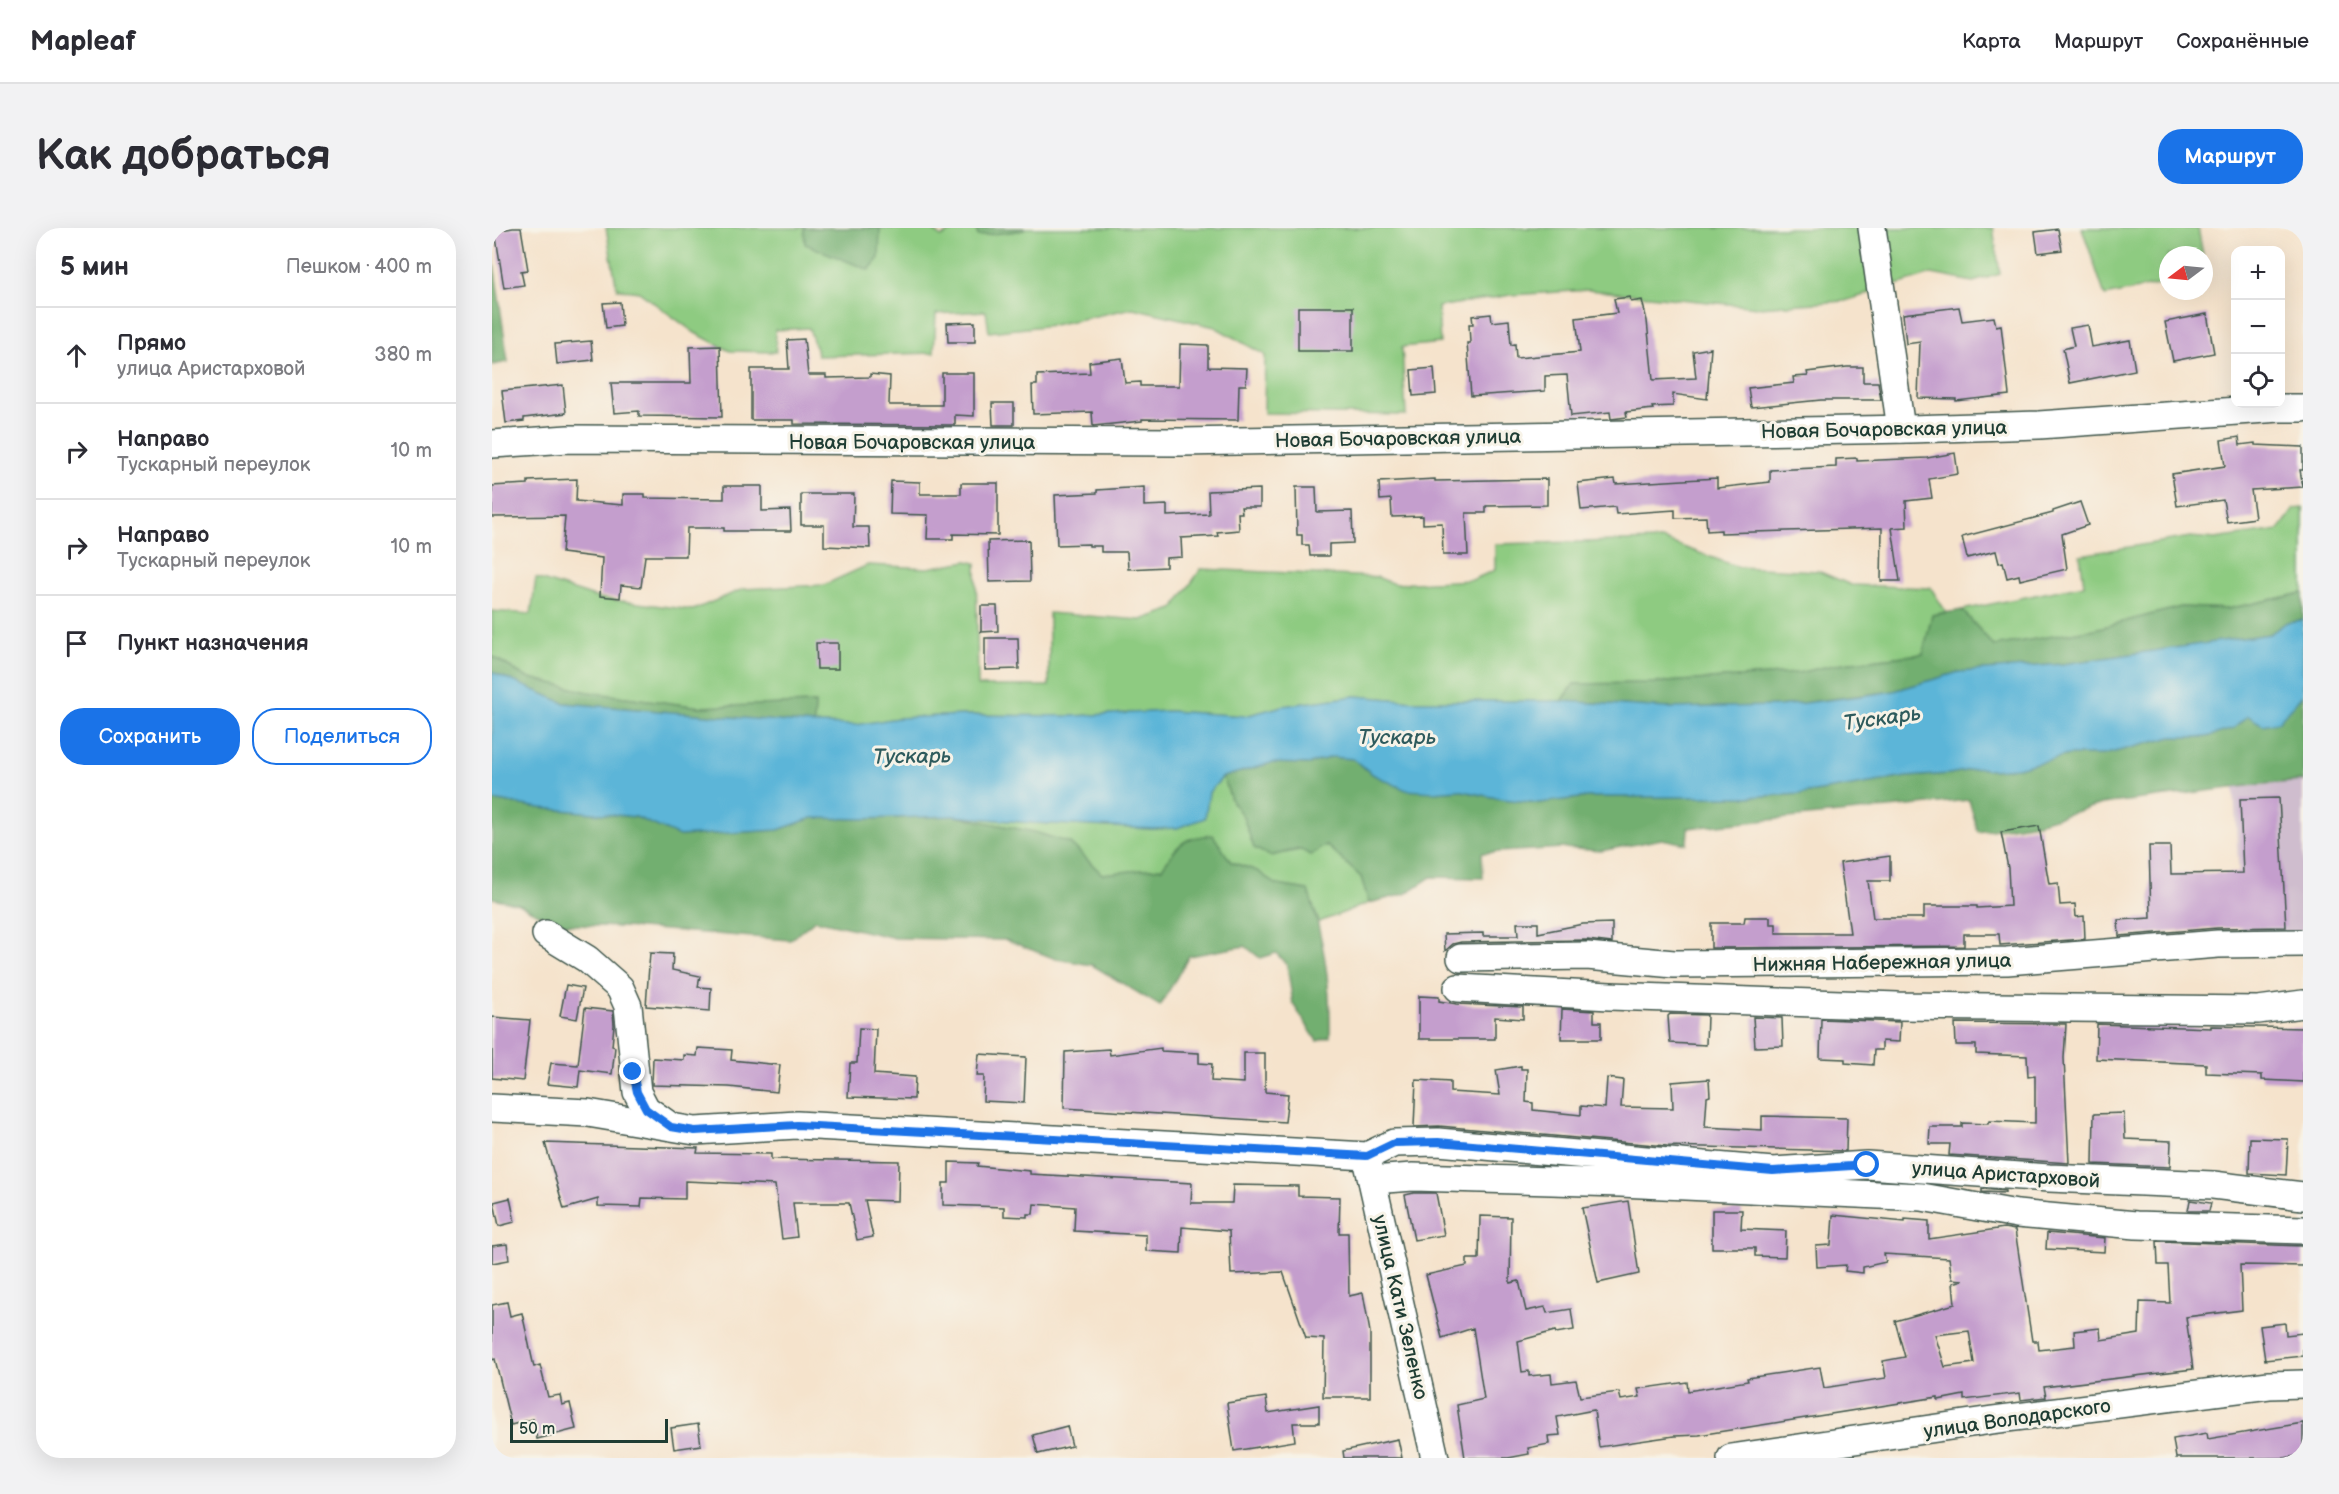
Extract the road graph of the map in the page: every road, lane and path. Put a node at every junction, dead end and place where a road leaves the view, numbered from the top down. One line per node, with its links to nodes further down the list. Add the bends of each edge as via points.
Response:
1 (1872, 228): 3 (street)
2 (2303, 408): 3 (street, Новая Бочаровская улица, via 2039,425)
3 (1901, 429): 4 (street, Новая Бочаровская улица, via 1182,442 568,439)
4 (492, 444)
5 (546, 934): 13 (street, via 587,959 620,988 628,1006 637,1092 646,1109)
6 (2303, 943): 8 (street, Нижняя Набережная улица, via 2218,944 2007,962)
7 (1461, 958): 8 (street, Нижняя Набережная улица, via 1587,956)
8 (1674, 964): 10 (street)
9 (1458, 988): 10 (street)
10 (1610, 996): 11 (street, via 2258,1010)
11 (2303, 1004)
12 (492, 1108): 13 (street, улица Аристарховой, via 588,1113)
13 (671, 1127): 14 (street, улица Аристарховой, via 695,1131 797,1125)
14 (1369, 1168): 15 (street, улица Аристарховой, via 1394,1143 1438,1142 1773,1171 1867,1165 2213,1185); 16 (street, via 1413,1177 1922,1197 2017,1214 2136,1225); 19 (street, улица Кати Зеленко)
15 (2303, 1196)
16 (2303, 1230)
17 (2303, 1384): 18 (street, улица Володарского, via 1992,1420)
18 (1818, 1452): 20 (street, улица Володарского)
19 (1435, 1458)
20 (1731, 1458)

